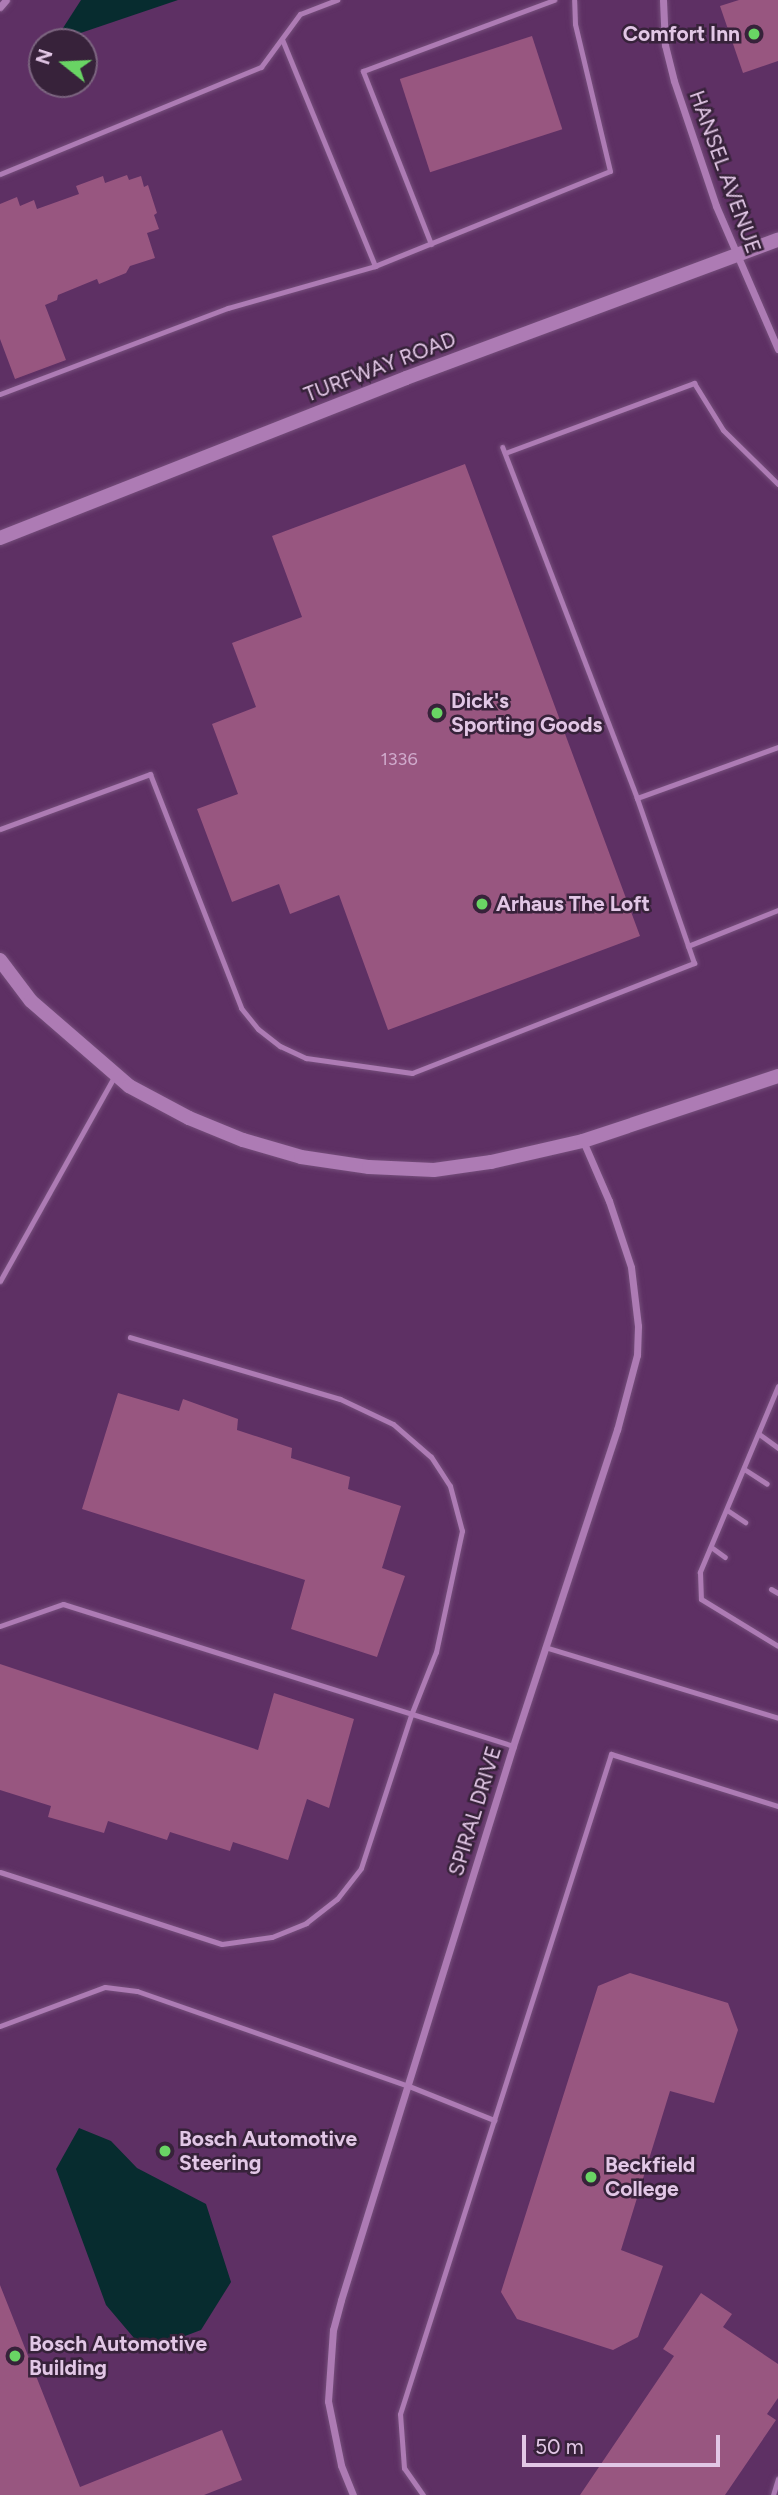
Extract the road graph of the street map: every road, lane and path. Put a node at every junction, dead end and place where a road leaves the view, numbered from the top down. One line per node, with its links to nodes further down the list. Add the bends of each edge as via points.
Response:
1 (6, 0): 6 (street)
2 (337, 0): 7 (lane, via 300,14)
3 (554, 0): 10 (lane, via 363,71)
4 (574, 0): 10 (lane, via 575,24 610,171)
5 (663, 0): 11 (street, HANSEL AVENUE, via 665,45 674,81)
6 (0, 7)
7 (282, 39): 8 (lane, via 261,66); 12 (lane)
8 (0, 174)
9 (778, 240): 11 (main road, TURFWAY ROAD)
10 (431, 244): 12 (lane)
11 (736, 256): 13 (street, HANSEL AVENUE); 16 (main road, TURFWAY ROAD, via 406,378)
12 (375, 266): 14 (lane, via 228,308)
13 (778, 349)
14 (0, 394)
15 (778, 484): 18 (lane, via 723,430 694,383 503,450)
16 (0, 538)
17 (778, 747): 18 (lane)
18 (637, 799): 21 (lane)
19 (0, 829): 21 (lane, via 150,774 241,1008 280,1046 336,1064 412,1073 694,963)
20 (778, 910): 21 (lane)
21 (688, 946)
22 (0, 960): 23 (main road, via 31,1001)
23 (116, 1074): 25 (main road, via 129,1086 189,1118 243,1140 301,1157 369,1167 434,1170); 26 (lane)
24 (778, 1076): 25 (main road)
25 (583, 1141): 41 (street, SPIRAL DRIVE, via 631,1267 638,1316 637,1355)
26 (0, 1280)
27 (130, 1337): 42 (lane, via 340,1399 393,1424 431,1457 450,1486 462,1531 436,1652)
28 (778, 1385): 29 (lane)
29 (759, 1434): 30 (lane); 31 (lane)
30 (778, 1448)
31 (744, 1469): 32 (lane); 33 (lane)
32 (767, 1484)
33 (727, 1510): 34 (lane); 35 (lane)
34 (746, 1522)
35 (711, 1547): 36 (lane); 40 (lane, via 700,1572 701,1599)
36 (725, 1557)
37 (771, 1589): 38 (lane)
38 (778, 1593)
39 (0, 1626): 42 (lane, via 63,1604)
40 (778, 1646)
41 (545, 1647): 43 (lane); 44 (street, SPIRAL DRIVE)
42 (411, 1715): 44 (lane); 46 (lane, via 361,1868 337,1899 317,1915 272,1937 222,1944)
43 (778, 1718)
44 (513, 1746): 48 (street, SPIRAL DRIVE)
45 (778, 1806): 49 (lane, via 611,1754)
46 (0, 1872)
47 (0, 2026): 48 (lane, via 105,1987 136,1991)
48 (409, 2087): 49 (lane); 51 (street, SPIRAL DRIVE, via 333,2330 328,2401 341,2465)
49 (494, 2120): 52 (lane, via 400,2414 404,2468)
50 (778, 2479): 53 (lane)
51 (353, 2495)
52 (423, 2495)
53 (773, 2495)

